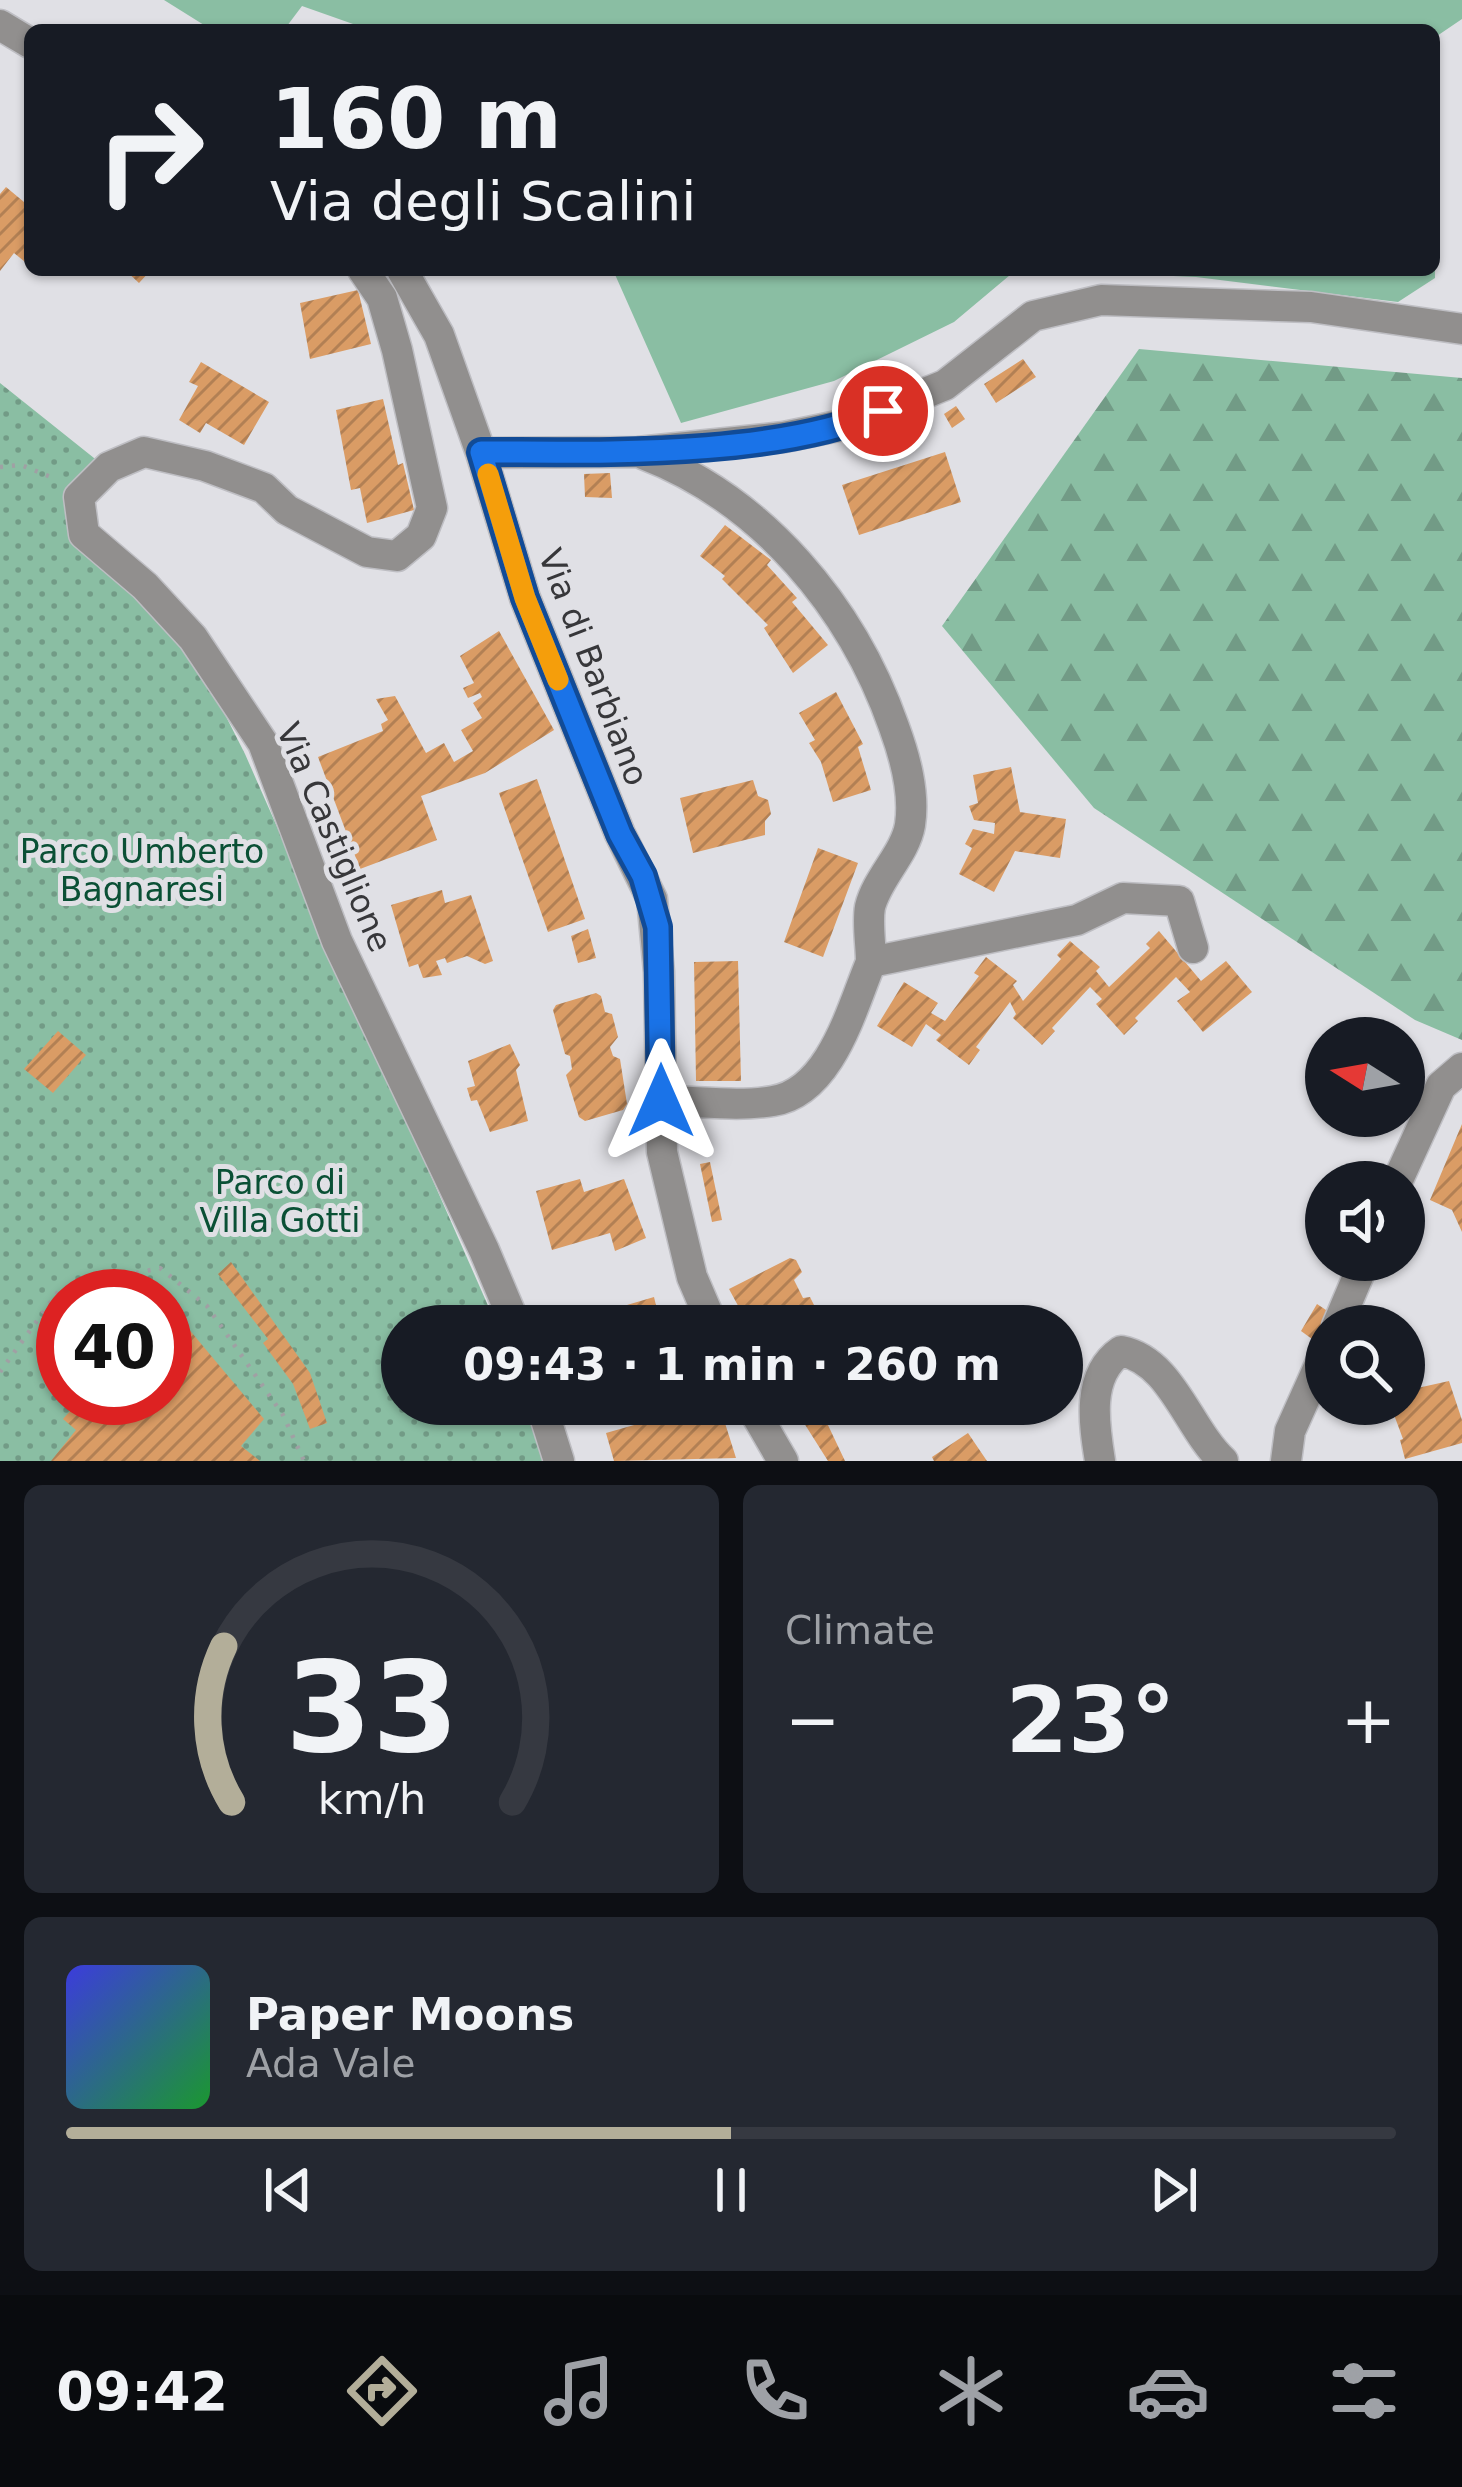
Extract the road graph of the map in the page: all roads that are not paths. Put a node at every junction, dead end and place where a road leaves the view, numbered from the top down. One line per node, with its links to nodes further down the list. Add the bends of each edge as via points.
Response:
1 (367, 276): 11 (street, Via Castiglione, via 398,350 432,508 421,536 397,556 367,552 287,510 264,488 144,452 109,467 79,497 84,534 193,638 262,743 337,941)
2 (405, 276): 4 (street, Via di Barbiano, via 439,335)
3 (1462, 329): 5 (street, via 1311,307 1101,300 1033,316 945,385 852,424)
4 (481, 452): 5 (street); 9 (street, Via di Barbiano, via 525,598 652,899)
5 (638, 452): 7 (street, via 703,482 792,555 864,654 910,792 910,828 870,907)
6 (1193, 948): 7 (street, via 1179,901 1123,898 1077,920)
7 (872, 962): 9 (street, via 833,1049 794,1093 775,1101)
8 (1462, 1068): 10 (street, via 1442,1086)
9 (661, 1101): 12 (street, Via di Barbiano, via 667,1184)
10 (1407, 1161)
11 (507, 1305)
12 (703, 1305)
13 (1305, 1398): 20 (street)
14 (548, 1425): 16 (street)
15 (762, 1425): 17 (street)
16 (559, 1461)
17 (783, 1461)
18 (1100, 1461): 19 (street, via 1096,1390 1106,1361 1121,1351 1157,1366)
19 (1223, 1461)
20 (1286, 1461)

